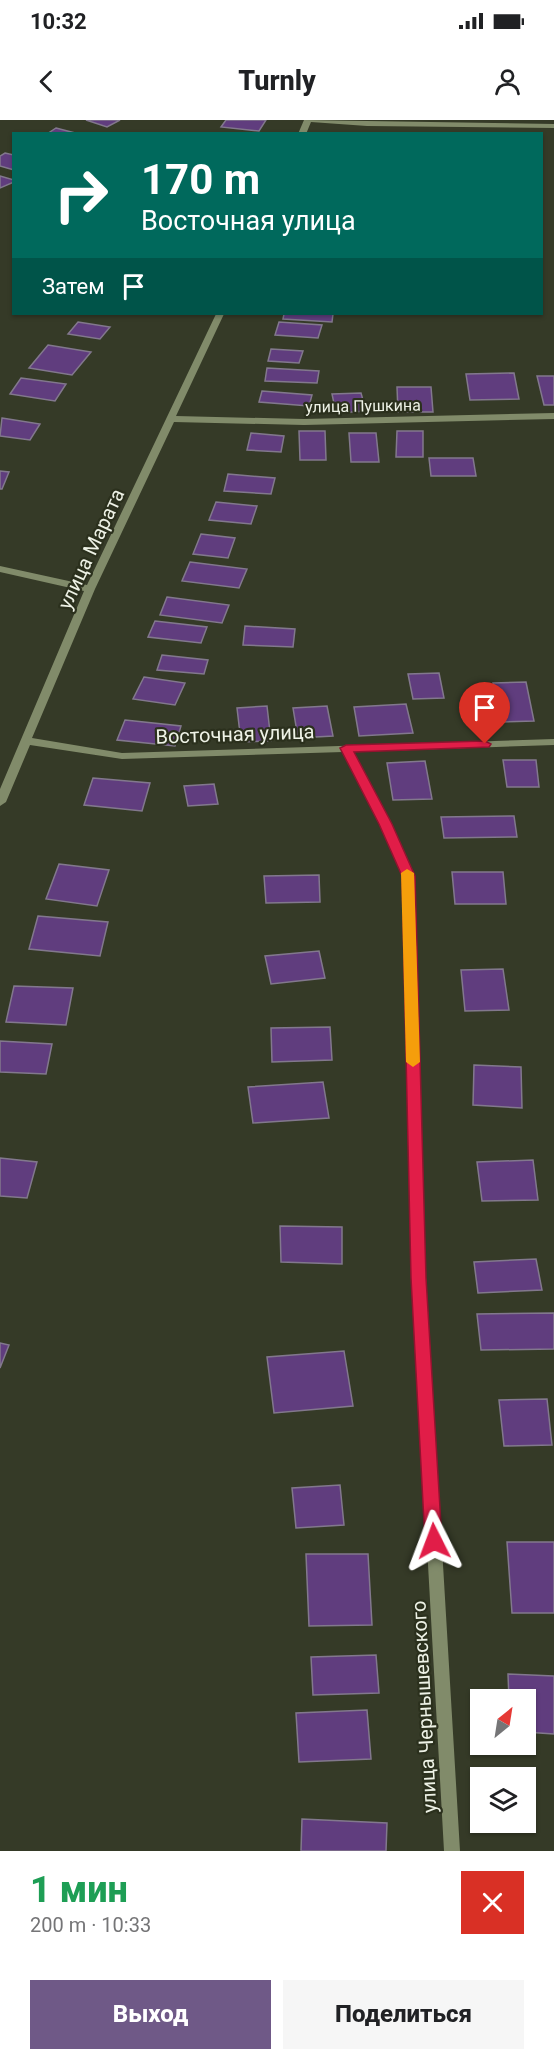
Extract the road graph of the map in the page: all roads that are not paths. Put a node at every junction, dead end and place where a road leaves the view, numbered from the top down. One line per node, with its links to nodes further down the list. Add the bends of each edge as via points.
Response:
1 (308, 120): 2 (street)
2 (554, 126)
3 (220, 315): 5 (street, улица Марата)
4 (554, 417): 5 (street, улица Пушкина, via 304,422)
5 (171, 419): 7 (street, улица Марата)
6 (0, 568): 7 (street)
7 (90, 589): 8 (street, улица Марата)
8 (27, 741): 10 (street, Восточная улица, via 122,756); 11 (street, улица Марата)
9 (554, 742): 10 (street, Восточная улица)
10 (346, 748): 12 (street, улица Чернышевского, via 408,876 419,1278)
11 (0, 802)
12 (452, 1851)

